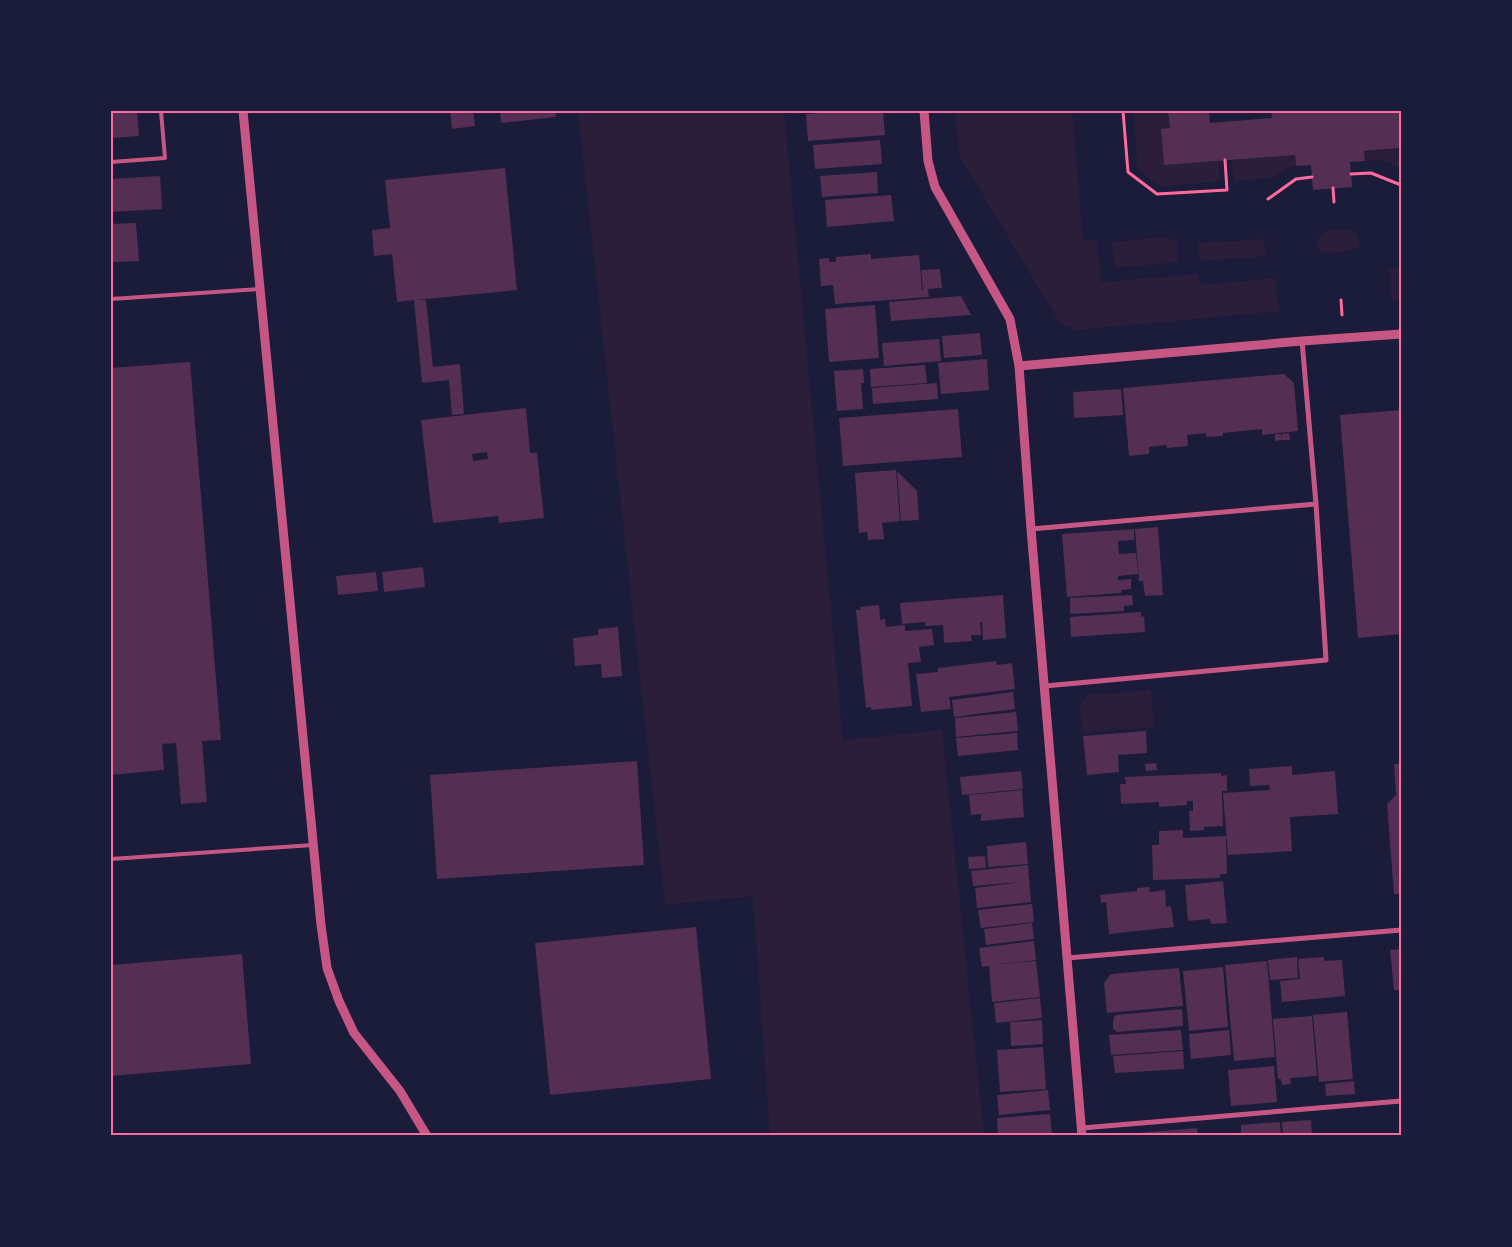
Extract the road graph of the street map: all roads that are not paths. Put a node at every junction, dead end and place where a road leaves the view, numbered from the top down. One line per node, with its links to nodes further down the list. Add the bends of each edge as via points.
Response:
1 (161, 111): 4 (lane, via 164,158)
2 (243, 111): 5 (street)
3 (924, 111): 9 (street, via 928,161 935,187 1010,319)
4 (111, 162)
5 (260, 289): 6 (lane); 13 (street)
6 (111, 299)
7 (1401, 334): 8 (street)
8 (1302, 341): 9 (street); 10 (street)
9 (1019, 366): 11 (street)
10 (1316, 504): 11 (street); 12 (street, via 1326,660)
11 (1031, 529): 12 (street)
12 (1044, 686): 16 (street)
13 (313, 845): 14 (lane); 19 (street, via 327,968 339,1001 354,1033 400,1091)
14 (111, 859)
15 (1401, 930): 16 (street)
16 (1068, 958): 18 (street)
17 (1401, 1101): 18 (street)
18 (1082, 1132)
19 (427, 1136)

